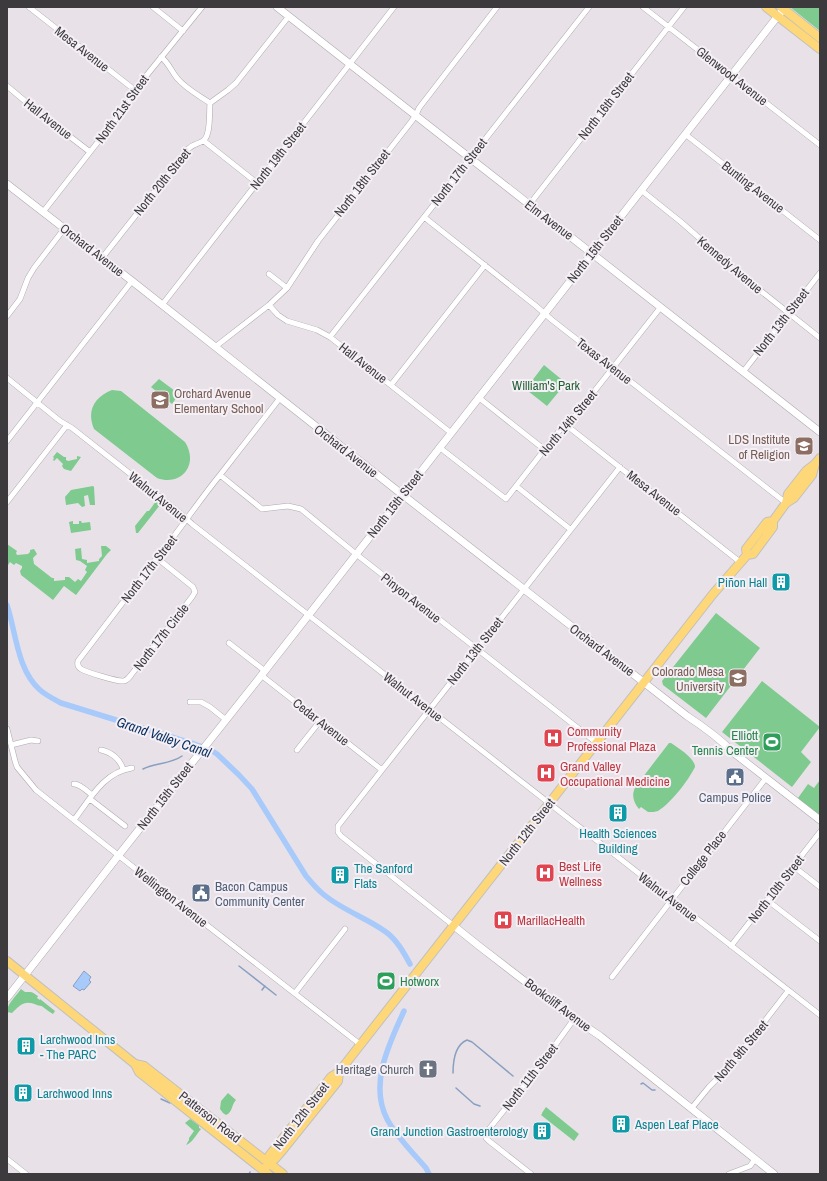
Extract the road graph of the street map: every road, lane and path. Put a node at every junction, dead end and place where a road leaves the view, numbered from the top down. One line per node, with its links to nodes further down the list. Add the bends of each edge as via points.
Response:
1 (29, 7): 22 (street, Mesa Avenue)
2 (153, 7): 15 (street)
3 (202, 7): 15 (street, North 21st Street)
4 (277, 7): 12 (street, Elm Avenue)
5 (394, 7): 19 (street, North 19th Street)
6 (497, 7): 24 (street, North 18th Street)
7 (589, 7): 29 (street, North 17th Street)
8 (643, 7): 14 (street, Glenwood Avenue)
9 (684, 7): 14 (street, North 16th Street)
10 (766, 7): 13 (main road)
11 (782, 8): 13 (street, North 15th Street); 16 (main road)
12 (289, 16): 19 (street, Elm Avenue); 23 (street, via 236,83)
13 (777, 16): 17 (main road); 20 (street, North 15th Street)
14 (668, 27): 20 (street, Glenwood Avenue); 33 (street, North 16th Street)
15 (183, 31): 18 (street, North 21st Street)
16 (820, 38)
17 (820, 49)
18 (161, 58): 22 (street, North 21st Street); 23 (street, via 167,62 182,83)
19 (350, 64): 24 (street, Elm Avenue); 30 (street, North 19th Street)
20 (731, 75): 25 (street, North 15th Street); 27 (street, Glenwood Avenue)
21 (7, 86): 28 (street, Hall Avenue)
22 (136, 91): 28 (street, North 21st Street)
23 (210, 103): 26 (street, North 20th Street, via 209,124)
24 (416, 115): 29 (street, Elm Avenue); 44 (street, North 18th Street, via 318,241)
25 (685, 134): 32 (street, North 15th Street); 37 (street, Bunting Avenue)
26 (204, 141): 30 (street); 39 (street, North 20th Street, via 188,149)
27 (820, 145)
28 (90, 152): 34 (street, North 21st Street)
29 (470, 158): 33 (street, Elm Avenue); 35 (street, North 17th Street)
30 (257, 183): 45 (street, North 19th Street)
31 (8, 187): 34 (street, Orchard Avenue)
32 (641, 190): 38 (street, North 15th Street); 49 (street, Kennedy Avenue)
33 (529, 205): 38 (street, Elm Avenue)
34 (43, 212): 36 (street, Orchard Avenue)
35 (424, 217): 40 (street, Texas Avenue); 51 (street, North 17th Street)
36 (64, 229): 39 (street, Orchard Avenue); 50 (street, via 34,268 20,299)
37 (820, 240)
38 (592, 253): 47 (street, Elm Avenue); 48 (street, North 15th Street)
39 (102, 258): 43 (street, Orchard Avenue)
40 (485, 265): 48 (street, Texas Avenue); 57 (street)
41 (820, 273): 49 (street, North 13th Street)
42 (269, 274): 44 (street)
43 (132, 281): 45 (street, Orchard Avenue); 60 (street)
44 (287, 288): 46 (street, North 18th Street)
45 (162, 305): 53 (street, Orchard Avenue)
46 (269, 305): 51 (street, Hall Avenue, via 284,320 318,330); 53 (street, North 18th Street)
47 (660, 308): 54 (street, North 14th Street); 55 (street, Elm Avenue)
48 (544, 313): 54 (street, Texas Avenue); 59 (street, North 15th Street)
49 (789, 313): 52 (street, Kennedy Avenue); 55 (street, North 13th Street)
50 (7, 316)
51 (330, 337): 57 (street, Hall Avenue)
52 (820, 338)
53 (215, 347): 58 (street, Orchard Avenue)
54 (613, 368): 61 (street, North 14th Street, via 574,418); 74 (street, Texas Avenue)
55 (743, 372): 64 (street, Elm Avenue)
56 (7, 378): 60 (street, Walnut Avenue)
57 (391, 386): 63 (street, Hall Avenue)
58 (280, 398): 70 (street, North 17th Street); 72 (street, Orchard Avenue)
59 (478, 398): 63 (street, North 15th Street); 67 (street)
60 (37, 403): 62 (street, Walnut Avenue); 65 (street)
61 (566, 424): 67 (street, North 14th Street); 69 (street, Mesa Avenue)
62 (67, 425): 73 (street); 75 (street, Walnut Avenue)
63 (450, 432): 66 (street, North 15th Street)
64 (820, 432)
65 (7, 441)
66 (439, 447): 71 (street, North 14th Street, via 506,499); 72 (street, North 15th Street)
67 (545, 450): 71 (street, North 14th Street)
68 (818, 461): 74 (main road, North 12th Street, via 812,475 794,498)
69 (620, 466): 76 (street, North 13th Street); 79 (street, Mesa Avenue)
70 (220, 475): 75 (street, North 17th Street); 77 (street, Pinyon Avenue, via 262,509 288,506 301,509)
71 (516, 486): 76 (street)
72 (402, 495): 77 (street, North 15th Street); 80 (street, Orchard Avenue)
73 (7, 502)
74 (786, 503): 79 (main road, North 12th Street, via 773,521 767,522 746,549 747,555)
75 (187, 520): 78 (street, North 17th Street); 81 (street, Walnut Avenue)
76 (570, 529): 80 (street, North 13th Street)
77 (356, 554): 81 (street, North 15th Street); 83 (street, Pinyon Avenue)
78 (157, 558): 84 (street, North 17th Street); 84 (street, North 17th Circle, via 194,586 195,592 192,597 126,680 114,680 85,671)
79 (740, 562): 86 (main road, North 12th Street)
80 (523, 589): 83 (street, North 13th Street); 86 (street, Orchard Avenue)
81 (308, 615): 85 (street, North 15th Street); 88 (street, Walnut Avenue)
82 (229, 643): 85 (street, Cedar Avenue)
83 (476, 649): 88 (street, North 13th Street); 93 (street, Pinyon Avenue)
84 (77, 664)
85 (263, 673): 89 (street, North 15th Street); 90 (street, Cedar Avenue)
86 (644, 683): 93 (main road, North 12th Street); 100 (street, Orchard Avenue)
87 (190, 702): 89 (street, via 201,702)
88 (429, 710): 99 (street, North 13th Street); 103 (street, Walnut Avenue)
89 (225, 719): 109 (street, North 15th Street)
90 (320, 721): 96 (street); 99 (street, Cedar Avenue)
91 (7, 729): 94 (street, Wellington Avenue)
92 (38, 741): 94 (street, via 31,740)
93 (597, 743): 103 (main road, North 12th Street)
94 (11, 745): 104 (street, Wellington Avenue, via 22,774 36,790)
95 (101, 750): 98 (street, via 113,755)
96 (297, 750)
97 (132, 768): 98 (street)
98 (123, 769): 102 (street, via 107,779)
99 (382, 770): 108 (street, North 13th Street, via 340,823 338,832)
100 (766, 778): 105 (street, Orchard Avenue); 112 (street, College Place)
101 (74, 784): 102 (street, via 79,785)
102 (91, 797): 104 (street); 106 (street)
103 (550, 804): 112 (street, Walnut Avenue); 114 (main road, North 12th Street)
104 (74, 820): 109 (street, Wellington Avenue)
105 (820, 820)
106 (124, 826)
107 (820, 832): 110 (street, North 10th Street)
108 (341, 836): 114 (street, Bookcliff Avenue)
109 (118, 855): 119 (street, North 15th Street); 122 (street, Wellington Avenue)
110 (793, 866): 111 (street); 113 (street, North 10th Street)
111 (820, 887)
112 (672, 899): 117 (street, Walnut Avenue); 120 (street, College Place)
113 (767, 900): 116 (street); 117 (street, North 10th Street)
114 (454, 926): 125 (street, Bookcliff Avenue); 126 (main road, North 12th Street)
115 (345, 929): 122 (street)
116 (820, 941)
117 (731, 946): 121 (street, Walnut Avenue)
118 (7, 961): 119 (main road, Patterson Road)
119 (25, 975): 123 (street, North 15th Street); 128 (main road, Patterson Road, via 135,1064 144,1066)
120 (612, 977)
121 (788, 991): 124 (street, Walnut Avenue); 127 (street, North 9th Street, via 730,1066)
122 (295, 993): 126 (street, Wellington Avenue)
123 (7, 998)
124 (820, 1015)
125 (574, 1019): 127 (street, Bookcliff Avenue, via 605,1040); 135 (street, North 11th Street, via 485,1134 489,1141)
126 (361, 1045): 131 (main road, North 12th Street, via 339,1072 338,1080 304,1118 276,1159)
127 (691, 1109): 130 (street, Bookcliff Avenue)
128 (198, 1114): 131 (main road, Patterson Road); 132 (main road, Patterson Road)
129 (7, 1159): 133 (street)
130 (756, 1160): 136 (street, via 750,1166); 137 (street, Bookcliff Avenue)
131 (269, 1164): 132 (main road, North 12th Street); 134 (main road, Patterson Road)
132 (264, 1173)
133 (26, 1174)
134 (283, 1174)
135 (531, 1174)
136 (729, 1174)
137 (774, 1174)

